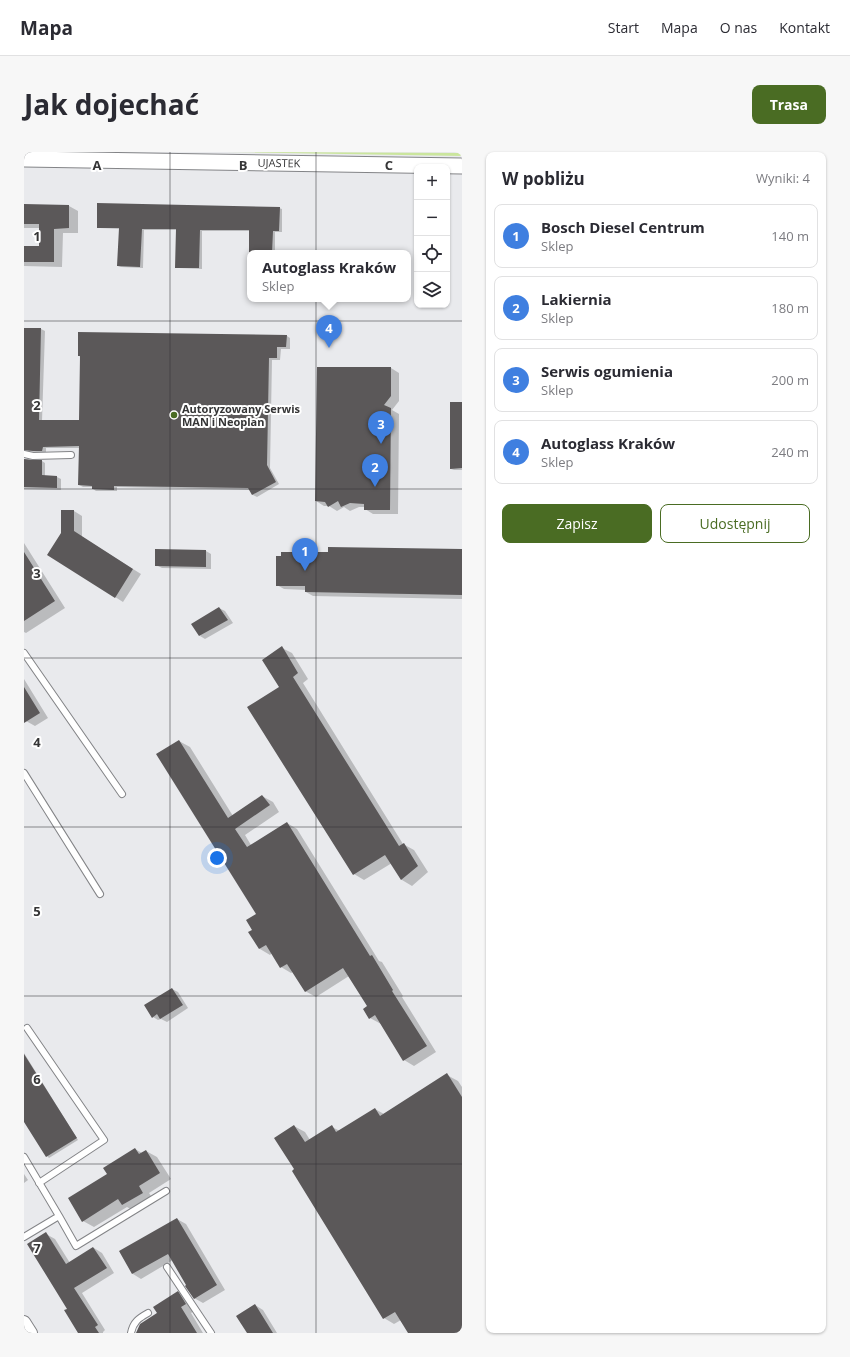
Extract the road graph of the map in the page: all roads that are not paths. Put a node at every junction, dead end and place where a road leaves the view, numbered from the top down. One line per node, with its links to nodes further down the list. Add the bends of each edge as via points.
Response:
1 (24, 159): 2 (street, UJASTEK)
2 (462, 166)
3 (24, 454): 4 (lane)
4 (71, 455)
5 (24, 653): 7 (lane)
6 (24, 773): 8 (lane)
7 (122, 794)
8 (100, 894)
9 (27, 1028): 11 (lane, via 104,1140)
10 (24, 1157): 11 (lane)
11 (39, 1183): 13 (lane)
12 (166, 1190): 13 (lane, via 76,1246)
13 (59, 1216): 14 (lane)
14 (24, 1237)
15 (167, 1267): 20 (lane)
16 (148, 1313): 19 (lane, via 138,1318)
17 (24, 1322): 18 (street)
18 (31, 1333)
19 (131, 1333)
20 (211, 1333)

